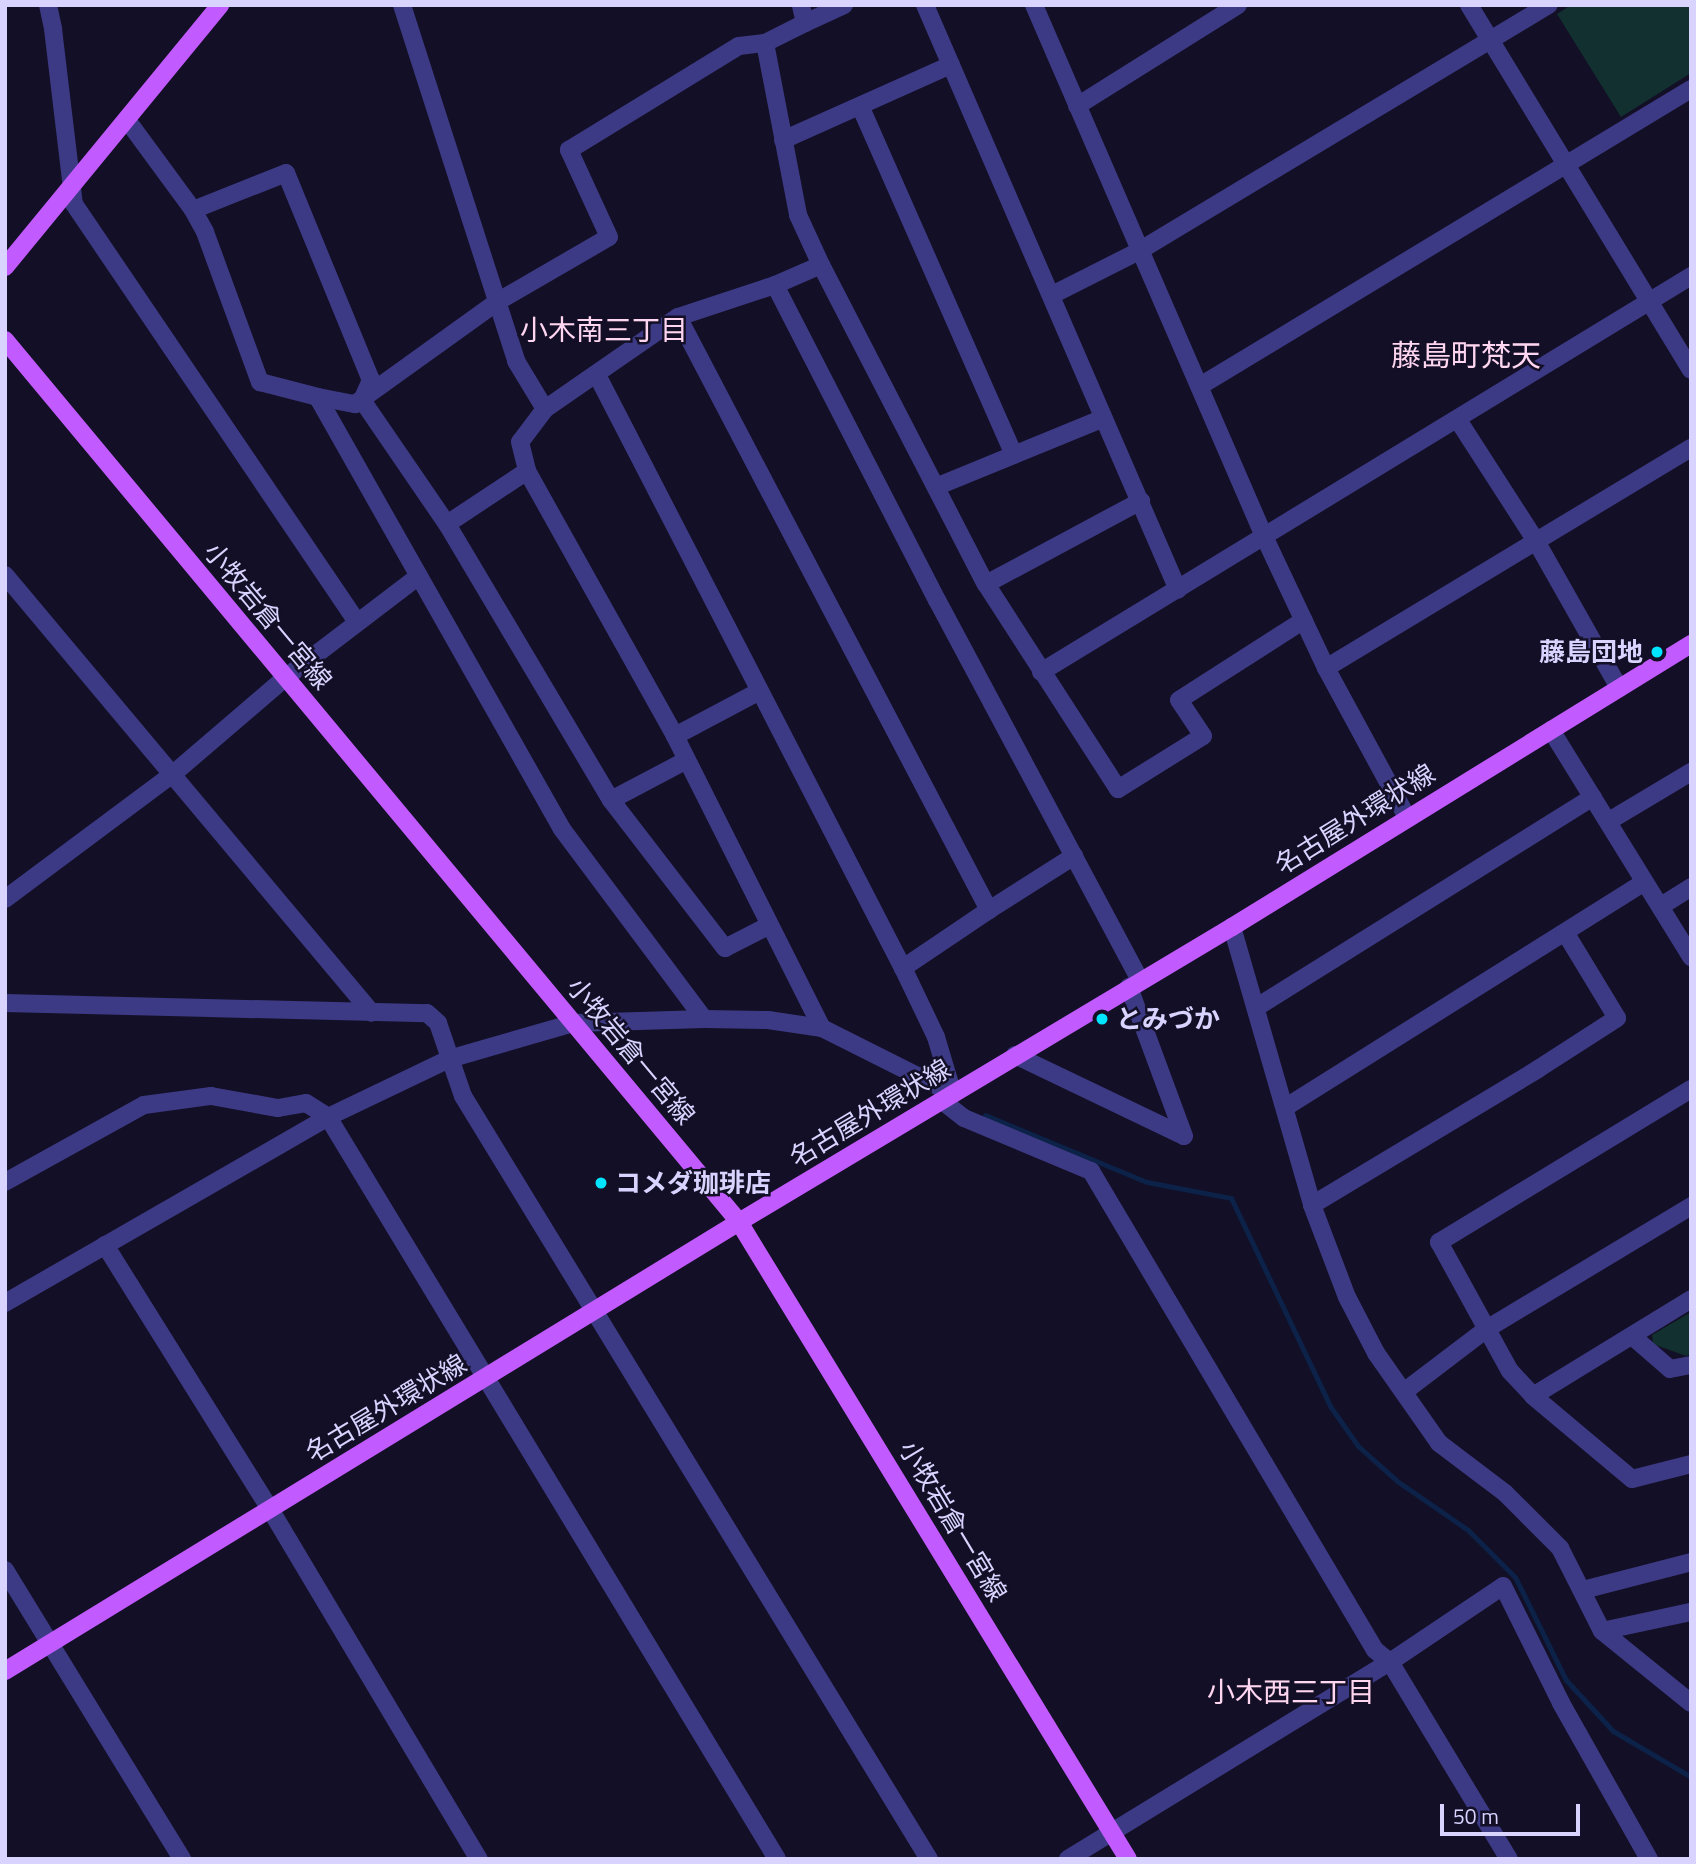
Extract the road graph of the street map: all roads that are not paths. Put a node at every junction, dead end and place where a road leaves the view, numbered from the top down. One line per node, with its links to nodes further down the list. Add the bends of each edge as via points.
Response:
1 (48, 5): 20 (street)
2 (220, 5): 17 (main road)
3 (402, 5): 29 (street)
4 (844, 5): 10 (street)
5 (925, 5): 13 (street)
6 (1034, 5): 15 (street)
7 (1238, 5): 15 (street)
8 (1469, 5): 11 (street)
9 (1549, 5): 11 (street)
10 (803, 14): 12 (street)
11 (1491, 41): 19 (street); 22 (street)
12 (765, 43): 18 (street); 29 (street, via 739,46 569,150 609,237)
13 (951, 65): 16 (street); 27 (street)
14 (1691, 89): 19 (street)
15 (1077, 106): 22 (street)
16 (860, 108): 18 (street); 41 (street)
17 (127, 120): 20 (main road); 21 (street)
18 (783, 140): 23 (street, via 798,215)
19 (1565, 164): 28 (street); 34 (street)
20 (71, 184): 24 (main road); 53 (street, via 74,204)
21 (193, 210): 35 (street, via 260,382); 36 (street, via 286,173 371,380)
22 (1139, 251): 27 (street); 34 (street)
23 (821, 265): 26 (street); 43 (street)
24 (5, 267)
25 (1691, 276): 28 (street)
26 (775, 285): 30 (street); 69 (street)
27 (1052, 295): 38 (street)
28 (1649, 301): 32 (street); 39 (street)
29 (497, 302): 36 (street); 37 (street, via 516,361)
30 (678, 317): 33 (street); 74 (street)
31 (5, 340): 57 (main road, 小牧岩倉一宮線)
32 (1691, 370)
33 (597, 375): 37 (street); 59 (street)
34 (1199, 386): 46 (street)
35 (318, 397): 36 (street, via 355,404); 49 (street)
36 (362, 400): 45 (street)
37 (545, 410): 42 (street, via 520,442)
38 (1104, 418): 41 (street); 44 (street)
39 (1458, 420): 46 (street); 47 (street)
40 (1691, 448): 47 (street)
41 (1014, 455): 43 (street)
42 (527, 471): 45 (street); 61 (street)
43 (938, 486): 50 (street)
44 (1141, 501): 50 (street); 51 (street)
45 (447, 524): 66 (street)
46 (1263, 534): 51 (street); 52 (street)
47 (1536, 541): 55 (street); 58 (street)
48 (5, 575): 64 (street)
49 (419, 576): 53 (street); 84 (street, via 562,829)
50 (986, 584): 56 (street)
51 (1178, 590): 56 (street)
52 (1304, 620): 55 (street); 56 (street, via 1179,700 1203,736 1118,789)
53 (357, 622): 57 (street)
54 (1691, 644): 58 (main road, 名古屋外環状線)
55 (1326, 668): 67 (street)
56 (1041, 672)
57 (285, 678): 64 (street); 85 (main road, 小牧岩倉一宮線)
58 (1619, 688): 60 (main road, 名古屋外環状線)
59 (760, 691): 61 (street); 79 (street)
60 (1551, 730): 65 (street); 67 (main road, 名古屋外環状線)
61 (675, 736): 62 (street)
62 (685, 761): 66 (street); 75 (street)
63 (1691, 772): 68 (street)
64 (173, 774): 72 (street); 83 (street)
65 (1593, 797): 68 (street); 82 (street)
66 (611, 800): 75 (street, via 725,948)
67 (1407, 817): 76 (main road, 名古屋外環状線)
68 (1609, 821): 70 (street)
69 (1074, 856): 74 (street); 80 (street)
70 (1644, 882): 73 (street); 77 (street)
71 (1691, 887): 73 (street)
72 (5, 899)
73 (1661, 906): 78 (street)
74 (989, 910): 79 (street)
75 (768, 926): 86 (street)
76 (1232, 927): 80 (main road, 名古屋外環状線); 82 (street)
77 (1565, 932): 91 (street); 94 (street, via 1617,1018)
78 (1691, 957)
79 (903, 968): 90 (street, via 936,1037)
80 (1134, 984): 87 (main road, 名古屋外環状線); 87 (street, via 1184,1136)
81 (5, 1003): 83 (street)
82 (1256, 1007): 91 (street)
83 (372, 1013): 88 (street, via 427,1013 438,1023)
84 (704, 1019): 85 (street); 86 (street, via 768,1020)
85 (574, 1023): 88 (street); 96 (main road, 小牧岩倉一宮線)
86 (822, 1028): 90 (street)
87 (1015, 1055): 90 (main road, 名古屋外環状線)
88 (449, 1059): 92 (street); 100 (street, via 463,1096)
89 (1691, 1089): 101 (street, via 1439,1242)
90 (947, 1097): 96 (main road, 名古屋外環状線); 115 (street, via 964,1118 1091,1171 1375,1650)
91 (1286, 1107): 94 (street)
92 (328, 1117): 93 (street, via 306,1103 278,1108 211,1096 144,1105); 97 (street); 104 (street)
93 (5, 1182)
94 (1312, 1205): 105 (street, via 1347,1297 1376,1353)
95 (1691, 1206): 101 (street)
96 (739, 1222): 100 (main road, 名古屋外環状線); 118 (main road, 小牧岩倉一宮線)
97 (105, 1245): 99 (street); 108 (street)
98 (1691, 1299): 102 (street)
99 (5, 1303)
100 (594, 1313): 104 (main road, 名古屋外環状線); 122 (street)
101 (1485, 1330): 105 (street); 106 (street, via 1510,1371)
102 (1632, 1335): 103 (street, via 1671,1369); 106 (street)
103 (1691, 1365)
104 (486, 1377): 108 (main road, 名古屋外環状線); 121 (street)
105 (1405, 1391): 111 (street, via 1439,1443 1505,1493 1560,1548)
106 (1533, 1396): 107 (street, via 1632,1479)
107 (1691, 1464)
108 (270, 1509): 114 (main road, 名古屋外環状線); 120 (street)
109 (1691, 1562): 111 (street)
110 (5, 1570): 114 (street)
111 (1583, 1590): 113 (street)
112 (1691, 1612): 113 (street)
113 (1602, 1631): 117 (street)
114 (50, 1644): 116 (main road, 名古屋外環状線); 119 (street)
115 (1390, 1662): 118 (street); 125 (street); 126 (street, via 1503,1586 1561,1703)
116 (5, 1671)
117 (1691, 1703)
118 (1113, 1833): 123 (street); 124 (main road, 小牧岩倉一宮線)
119 (182, 1859)
120 (479, 1859)
121 (777, 1859)
122 (929, 1859)
123 (1068, 1859)
124 (1128, 1859)
125 (1509, 1859)
126 (1649, 1859)

